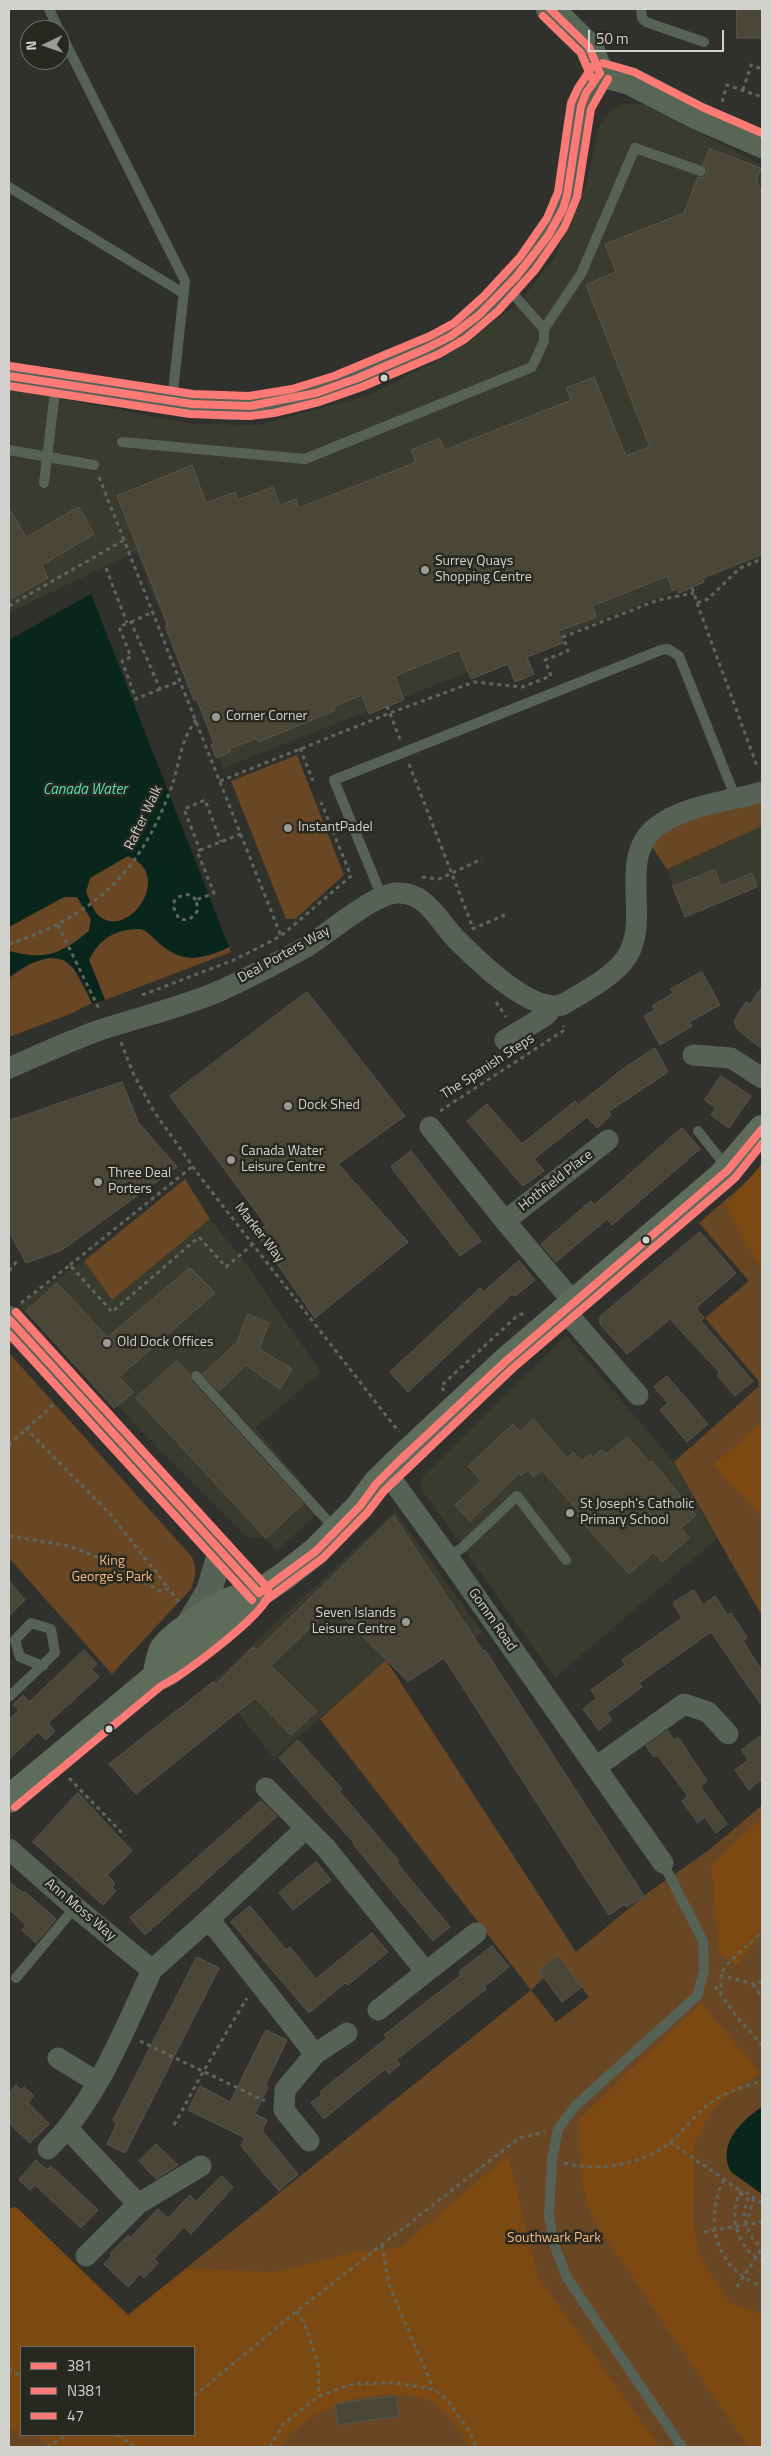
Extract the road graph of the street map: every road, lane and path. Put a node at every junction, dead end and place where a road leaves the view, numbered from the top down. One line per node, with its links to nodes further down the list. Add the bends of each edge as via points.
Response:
1 (48, 9): 4 (lane)
2 (550, 9): 8 (main road, via 589,47)
3 (641, 9): 5 (lane, via 646,22)
4 (54, 20)
5 (704, 42)
6 (70, 51): 16 (lane, via 185,281)
7 (762, 69): 9 (path, via 751,65)
8 (600, 73): 12 (main road, via 630,81); 15 (street, via 581,105 573,163 558,220 536,254)
9 (743, 90): 10 (path); 11 (path, via 728,85)
10 (762, 97)
11 (723, 98)
12 (762, 144)
13 (701, 171): 17 (lane, via 635,148 581,274)
14 (9, 187): 16 (lane)
15 (506, 287): 17 (lane); 20 (street, via 468,325 448,338 380,370 330,388 261,406 228,407)
16 (183, 293): 20 (lane)
17 (544, 329): 21 (lane, via 544,341 532,367 305,459)
18 (9, 376): 19 (street)
19 (56, 383): 20 (street); 23 (lane)
20 (172, 401)
21 (122, 442)
22 (9, 450): 23 (lane)
23 (47, 457): 24 (lane); 25 (lane)
24 (94, 465): 26 (path)
25 (44, 483)
26 (124, 540): 32 (path); 33 (path)
27 (762, 559): 31 (path, via 740,568 708,599)
28 (106, 568): 34 (path)
29 (692, 588): 30 (path)
30 (694, 593): 31 (path); 38 (path, via 658,600 563,637 568,651 545,660 551,676 522,687 474,682)
31 (698, 603): 42 (path)
32 (9, 606)
33 (153, 612): 34 (path); 35 (path)
34 (129, 623): 36 (path); 36 (path, via 119,627 130,658 122,661 136,699)
35 (180, 681): 36 (path); 39 (path)
36 (160, 689)
37 (387, 706): 38 (path)
38 (390, 713): 40 (path); 41 (path)
39 (196, 720): 43 (path); 57 (path, Rafter Walk, via 182,744 170,792 139,855 108,891)
40 (300, 748): 43 (path); 44 (path)
41 (404, 752): 46 (lane, via 668,649 679,656); 52 (path); 54 (lane, via 334,780)
42 (757, 766)
43 (220, 781): 48 (path)
44 (313, 781)
45 (762, 792): 46 (street)
46 (736, 799): 61 (street, via 674,816 646,836 638,857 636,923 631,951 616,969 581,994)
47 (321, 802): 58 (path, via 351,876)
48 (241, 834): 49 (path); 58 (path)
49 (221, 842): 50 (path); 50 (path, via 204,800 184,809)
50 (200, 850): 55 (path, via 197,851 214,893)
51 (482, 859): 52 (path)
52 (452, 874): 53 (path, via 439,878); 56 (path, via 473,928)
53 (421, 877)
54 (382, 897): 61 (street, Deal Porters Way, via 396,893 410,895 430,906 455,938 522,996); 69 (street, Deal Porters Way, via 306,947 221,990 98,1031)
55 (196, 900): 55 (path, via 198,910 194,917 179,919 173,906 175,899 185,894)
56 (505, 915)
57 (58, 925): 59 (path, Rafter Walk); 63 (path)
58 (281, 936): 60 (path, via 234,960)
59 (9, 944)
60 (135, 998)
61 (553, 1007): 66 (street, via 545,1016)
62 (108, 1008): 63 (path)
63 (100, 1012): 64 (path)
64 (90, 1015)
65 (563, 1031): 71 (path, The Spanish Steps)
66 (505, 1040)
67 (120, 1041): 75 (path, Marker Way, via 153,1110)
68 (693, 1056): 70 (street, via 731,1058)
69 (9, 1068)
70 (762, 1078)
71 (432, 1121): 77 (street, Hothfield Place)
72 (762, 1129): 76 (main road)
73 (698, 1131): 76 (lane)
74 (608, 1140): 77 (street, Hothfield Place)
75 (193, 1166): 78 (path, Marker Way); 80 (path)
76 (728, 1170): 82 (main road)
77 (505, 1221): 82 (street, Hothfield Place)
78 (253, 1244): 80 (path, via 226,1267 199,1238 112,1312); 90 (path, Marker Way)
79 (18, 1260): 81 (path)
80 (70, 1265): 83 (path)
81 (9, 1272)
82 (570, 1307): 88 (street, Hothfield Place); 90 (main road)
83 (12, 1314): 86 (street)
84 (518, 1315): 87 (path, via 441,1386)
85 (196, 1376): 93 (lane)
86 (72, 1386): 89 (path); 95 (street)
87 (443, 1389)
88 (638, 1395)
89 (25, 1428): 91 (path); 98 (path, via 111,1515)
90 (408, 1442): 92 (main road)
91 (9, 1445)
92 (387, 1473): 93 (main road); 96 (street, Gomm Road)
93 (337, 1530): 99 (main road, via 289,1572)
94 (9, 1535): 98 (path, via 69,1546 110,1562 159,1591)
95 (221, 1551): 99 (street); 100 (street, via 209,1591)
96 (448, 1557): 97 (lane, via 462,1548 517,1496); 105 (street, Gomm Road)
97 (566, 1560)
98 (169, 1589): 100 (path)
99 (259, 1593): 100 (main road); 102 (main road, via 240,1615 169,1671)
100 (185, 1616): 102 (main road, via 163,1650)
101 (42, 1666): 101 (lane, via 20,1657 16,1640 31,1623 50,1629 55,1653); 103 (lane)
102 (156, 1677): 108 (main road)
103 (9, 1698)
104 (728, 1734): 105 (street, via 708,1712 684,1704)
105 (596, 1767): 112 (street, Gomm Road)
106 (67, 1776): 110 (path)
107 (266, 1788): 109 (street)
108 (9, 1799)
109 (305, 1829): 114 (street); 119 (street, via 326,1848)
110 (125, 1836)
111 (9, 1848): 113 (street, Ann Moss Way)
112 (663, 1864): 118 (lane, via 704,1941)
113 (75, 1907): 117 (street, Ann Moss Way); 121 (lane)
114 (209, 1918): 117 (street); 122 (street)
115 (762, 1932): 120 (path, via 726,1965)
116 (476, 1933): 119 (street)
117 (152, 1970): 127 (street)
118 (704, 1971): 120 (path); 137 (lane, via 697,1996 574,2106)
119 (426, 1972): 126 (street)
120 (721, 1975): 124 (path); 129 (path, via 721,1995)
121 (16, 1978)
122 (258, 1981): 130 (street); 132 (path)
123 (762, 1982): 124 (path)
124 (753, 1984): 125 (path)
125 (762, 1998)
126 (378, 2010)
127 (123, 2032): 132 (path); 134 (street)
128 (347, 2033): 130 (street)
129 (762, 2045)
130 (315, 2054): 135 (street, via 285,2090)
131 (58, 2058): 134 (street)
132 (203, 2072): 135 (path); 136 (path)
133 (762, 2080): 140 (path, via 716,2099)
134 (97, 2082): 138 (street)
135 (284, 2110): 139 (street)
136 (174, 2125)
137 (558, 2129): 142 (lane); 154 (path, via 519,2138)
138 (68, 2130): 141 (street); 148 (street)
139 (309, 2141)
140 (670, 2142): 142 (path, via 637,2159 605,2168); 144 (path)
141 (48, 2149)
142 (552, 2160): 174 (lane, via 549,2215 554,2244 567,2278)
143 (201, 2166): 148 (street)
144 (724, 2180): 145 (path); 152 (path, via 716,2200)
145 (741, 2192): 146 (path); 150 (path, via 748,2199 744,2212); 151 (path, via 735,2210)
146 (754, 2198): 147 (path); 150 (path)
147 (762, 2203)
148 (138, 2204): 156 (street)
149 (762, 2222): 150 (path)
150 (746, 2225): 151 (path); 155 (path)
151 (737, 2227): 152 (path); 157 (path, via 743,2244)
152 (714, 2230): 153 (path); 159 (path, via 727,2261)
153 (704, 2232)
154 (382, 2245): 162 (path); 165 (path, via 390,2286)
155 (762, 2248): 157 (path)
156 (86, 2256)
157 (756, 2258): 158 (path); 159 (path)
158 (762, 2261)
159 (744, 2278): 160 (path); 161 (path)
160 (762, 2286)
161 (737, 2287)
162 (297, 2312): 166 (path); 167 (path, via 318,2363)
163 (9, 2368): 164 (path)
164 (20, 2375)
165 (433, 2389): 167 (path, via 395,2383 353,2384); 173 (path, via 447,2400 469,2430)
166 (195, 2395)
167 (319, 2396): 172 (path, via 283,2424)
168 (65, 2436): 170 (path)
169 (120, 2436): 171 (path)
170 (47, 2447)
171 (136, 2447)
172 (270, 2447)
173 (476, 2447)
174 (682, 2447)

